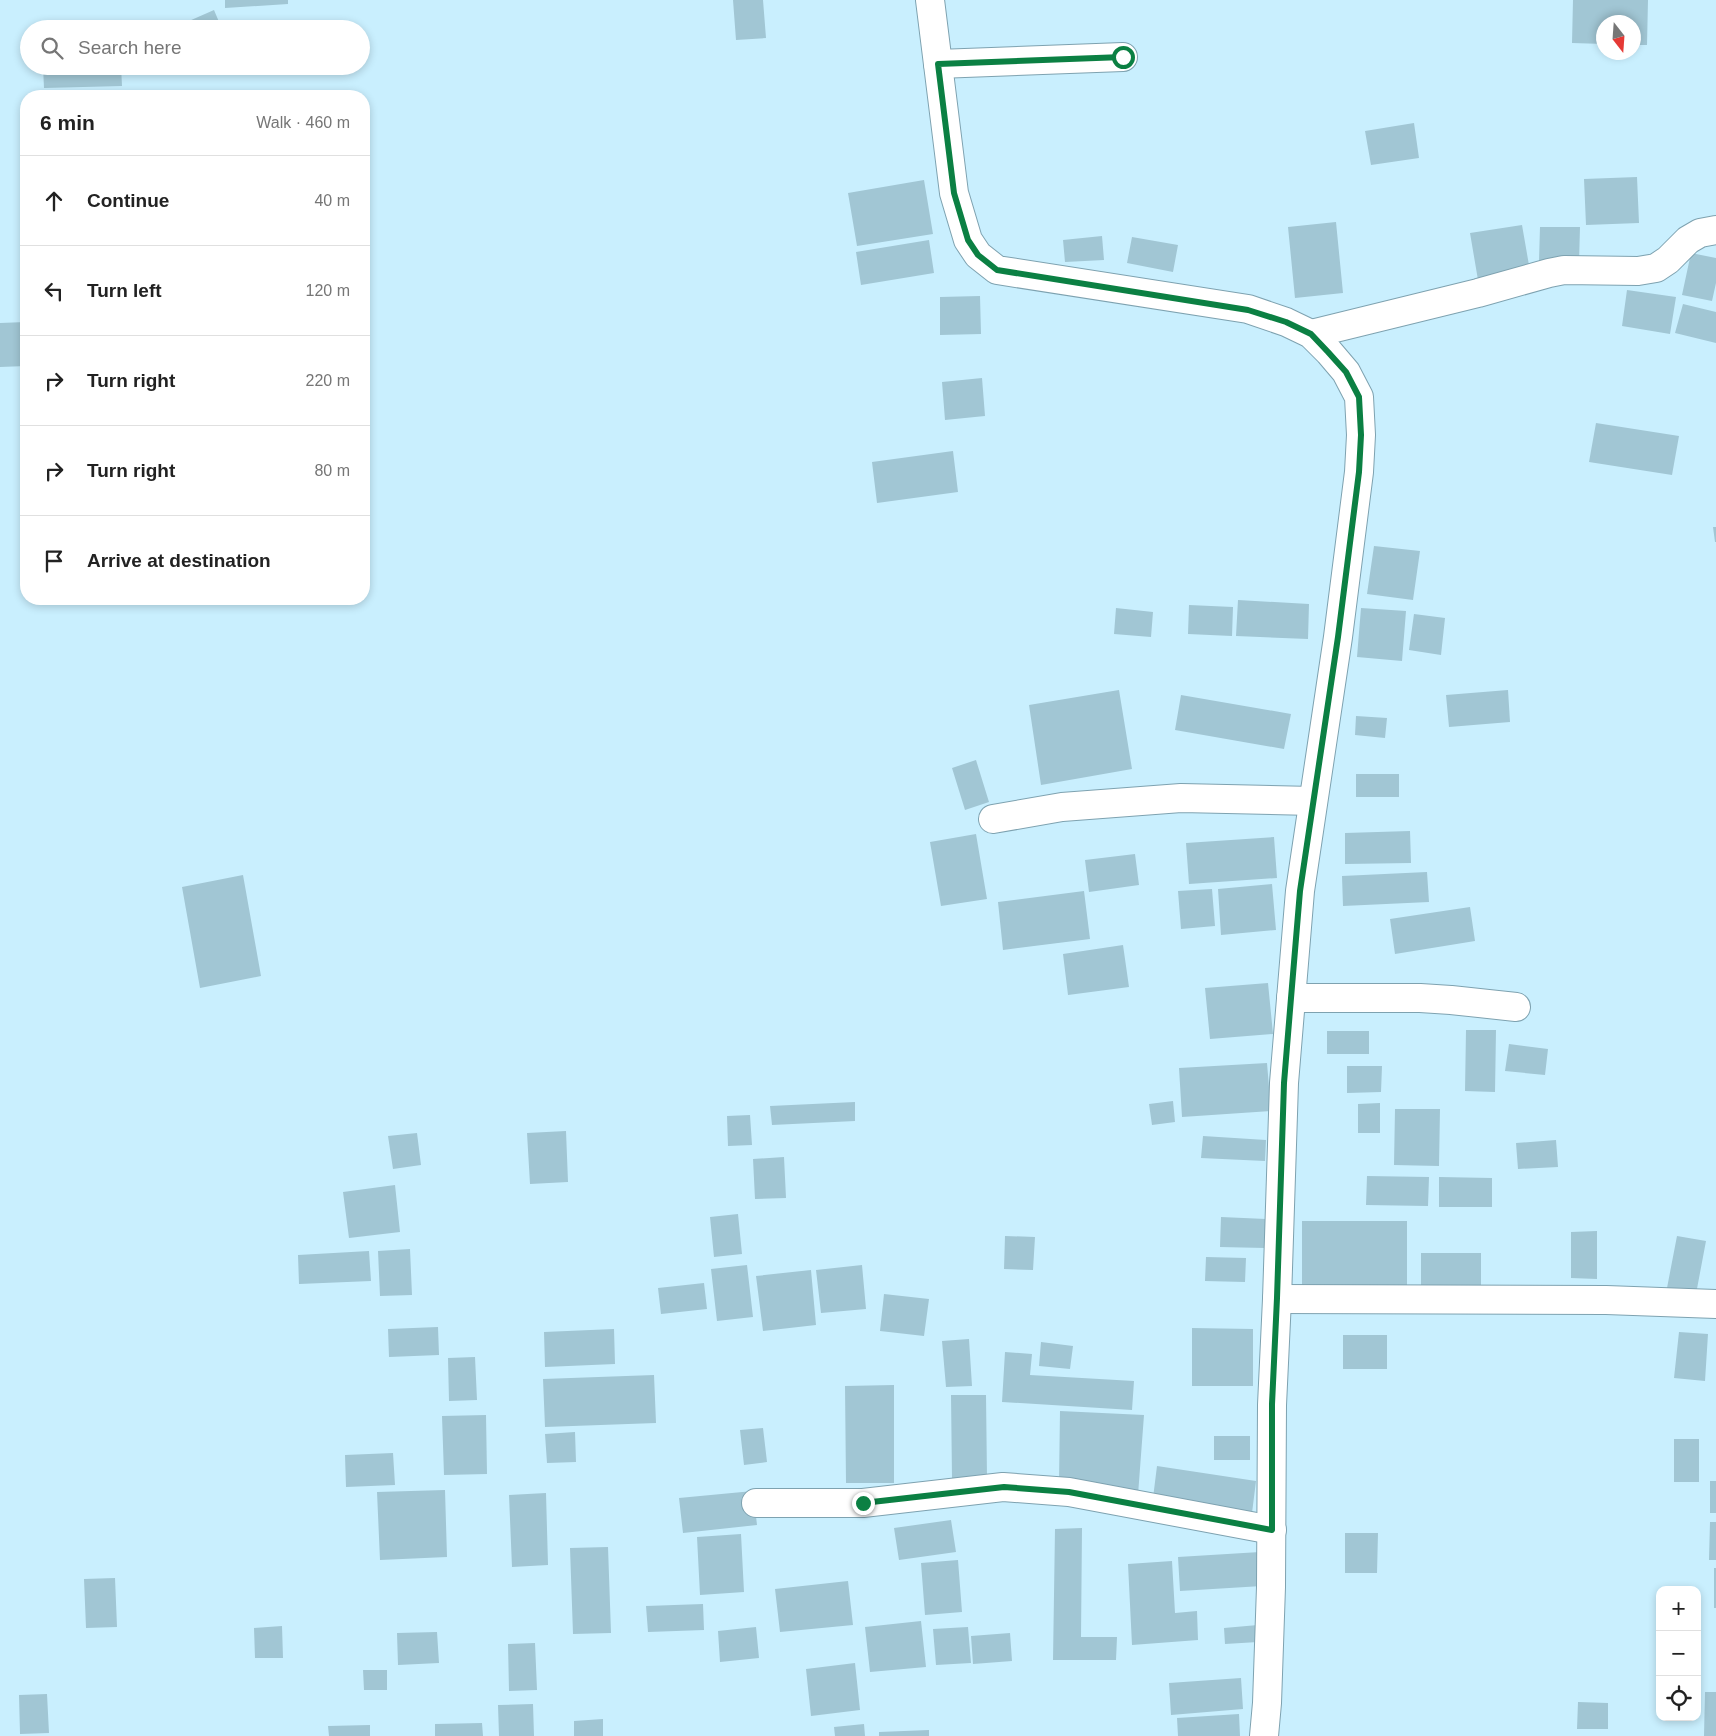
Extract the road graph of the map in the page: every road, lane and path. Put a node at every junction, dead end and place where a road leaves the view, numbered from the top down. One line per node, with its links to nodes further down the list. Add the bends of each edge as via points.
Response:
1 (930, 0): 3 (street)
2 (1123, 57): 3 (street)
3 (938, 64): 5 (street, via 954,193 968,240 978,255 997,270 1248,310)
4 (1716, 230): 5 (street, via 1700,233 1688,240 1656,268 1638,271 1564,270)
5 (1311, 334): 6 (street, via 1346,372 1359,397 1361,435 1338,637)
6 (1314, 801): 7 (street, via 1181,798 1062,807); 8 (street, via 1300,891)
7 (993, 819)
8 (1291, 998): 9 (street, via 1443,999); 10 (street, via 1284,1083)
9 (1516, 1007)
10 (1277, 1298): 11 (street); 13 (street, via 1272,1404)
11 (1716, 1304)
12 (756, 1503): 13 (street, via 863,1503 1004,1487 1069,1492)
13 (1272, 1530): 14 (street)
14 (1264, 1736)

